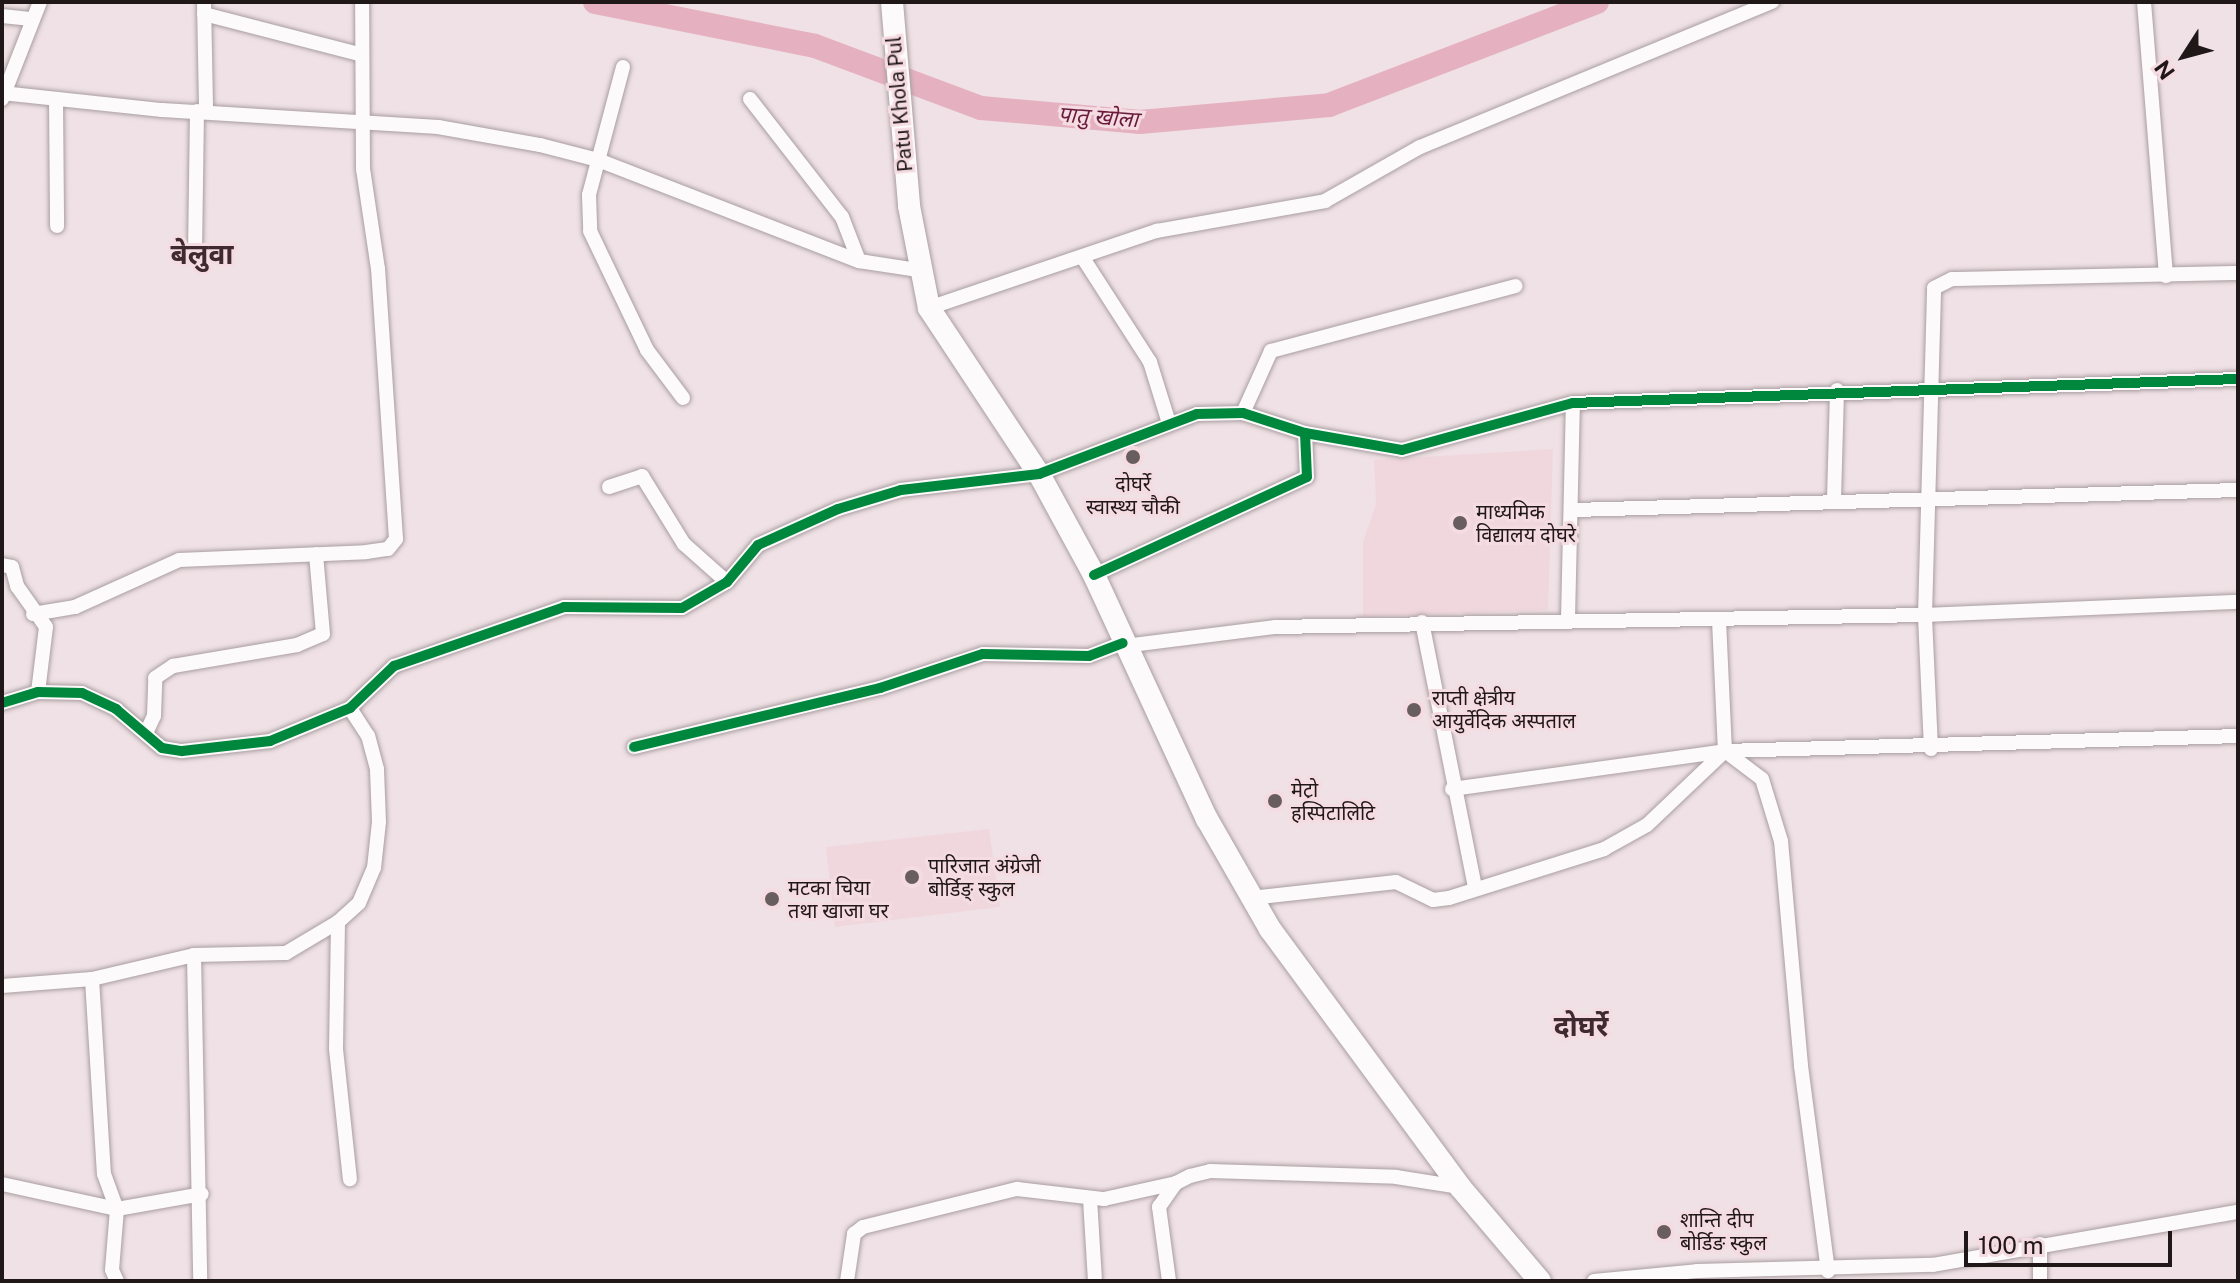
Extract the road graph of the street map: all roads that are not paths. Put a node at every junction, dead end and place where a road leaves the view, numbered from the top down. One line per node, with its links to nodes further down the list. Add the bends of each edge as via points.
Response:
1 (40, 2): 8 (street)
2 (362, 2): 9 (street)
3 (892, 2): 21 (main road, Patu Khola Pul)
4 (1772, 2): 19 (street, via 1474,123 1325,201 1273,215 1157,231)
5 (2144, 2): 23 (street)
6 (204, 8): 9 (street); 14 (street)
7 (2, 16): 8 (street)
8 (32, 19): 11 (street)
9 (362, 55): 15 (street)
10 (623, 67): 16 (street)
11 (3, 95): 13 (street)
12 (750, 99): 20 (street, via 842,217)
13 (56, 100): 14 (street); 17 (street)
14 (202, 111): 15 (street); 18 (street)
15 (366, 121): 16 (street, via 438,127); 40 (street, via 363,169 378,269 396,539 388,549)
16 (598, 160): 20 (street); 29 (street, via 589,195 590,231 647,350)
17 (57, 226)
18 (195, 254)
19 (1083, 258): 25 (street); 32 (street, via 1150,362)
20 (859, 261): 21 (street)
21 (918, 270): 25 (main road, Patu Khola Pul)
22 (2238, 273): 23 (street)
23 (2166, 276): 28 (street, via 2046,274 1943,283 1934,288)
24 (1515, 286): 31 (street, via 1281,347 1261,363)
25 (929, 308): 34 (main road, Patu Khola Pul)
26 (2238, 379): 28 (street)
27 (1837, 390): 28 (street); 30 (street); 38 (street)
28 (1931, 394): 37 (street)
29 (683, 398)
30 (1573, 403): 33 (street, via 1402,450); 39 (street)
31 (1243, 413): 32 (street); 33 (street)
32 (1169, 423): 34 (street)
33 (1305, 433): 42 (street, via 1307,477)
34 (1039, 474): 42 (main road, Patu Khola Pul); 43 (street, via 901,490 838,509 758,545)
35 (609, 487): 43 (street, via 642,476 684,544)
36 (2238, 490): 37 (street)
37 (1931, 498): 38 (street); 46 (street)
38 (1834, 499): 39 (street)
39 (1575, 510): 47 (street)
40 (316, 554): 45 (street, via 179,560 75,607); 54 (street, via 323,634 297,645 173,666 155,678 154,716)
41 (2, 565): 45 (street, via 12,567)
42 (1094, 575): 50 (main road, Patu Khola Pul)
43 (727, 582): 53 (street, via 682,608 564,607 394,666)
44 (2238, 602): 46 (street)
45 (33, 614): 51 (street, via 46,627)
46 (1925, 615): 48 (street); 57 (street)
47 (1568, 619): 48 (street); 49 (street)
48 (1719, 620): 58 (street)
49 (1422, 622): 50 (street, via 1203,631); 59 (street)
50 (1124, 644): 56 (street, via 1089,656 983,654 880,688); 61 (main road, Patu Khola Pul)
51 (38, 692): 52 (street); 54 (street, via 100,699)
52 (2, 703)
53 (350, 708): 54 (street, via 301,731 241,746 182,751 162,748); 62 (street, via 368,736 377,769 379,822 374,868 359,903)
54 (146, 733)
55 (2238, 736): 57 (street)
56 (634, 747)
57 (1931, 749): 58 (street)
58 (1725, 751): 59 (street); 60 (street, via 1647,825 1604,849); 75 (street, via 1762,779 1781,841)
59 (1452, 789): 60 (street)
60 (1475, 887): 61 (street, via 1433,900 1396,882)
61 (1251, 898): 69 (main road, Patu Khola Pul)
62 (338, 922): 63 (street, via 286,953); 66 (street, via 336,1049)
63 (194, 955): 64 (street); 70 (street)
64 (92, 979): 65 (street); 72 (street, via 104,1174)
65 (2, 986)
66 (350, 1179)
67 (1176, 1183): 69 (street, via 1210,1171 1249,1171 1396,1177); 71 (street); 80 (street, via 1159,1207 1157,1224)
68 (2, 1184): 72 (street)
69 (1460, 1187): 81 (main road, Patu Khola Pul)
70 (202, 1194): 72 (street); 77 (street)
71 (1090, 1199): 78 (street, via 1017,1189 863,1227 854,1234); 79 (street)
72 (117, 1209): 76 (street, via 112,1270)
73 (2238, 1212): 74 (street)
74 (2040, 1244): 75 (street, via 1933,1265); 83 (street)
75 (1828, 1271): 82 (street, via 1697,1271)
76 (117, 1281)
77 (200, 1281)
78 (847, 1281)
79 (1095, 1281)
80 (1169, 1281)
81 (1540, 1281)
82 (1594, 1281)
83 (2040, 1281)

